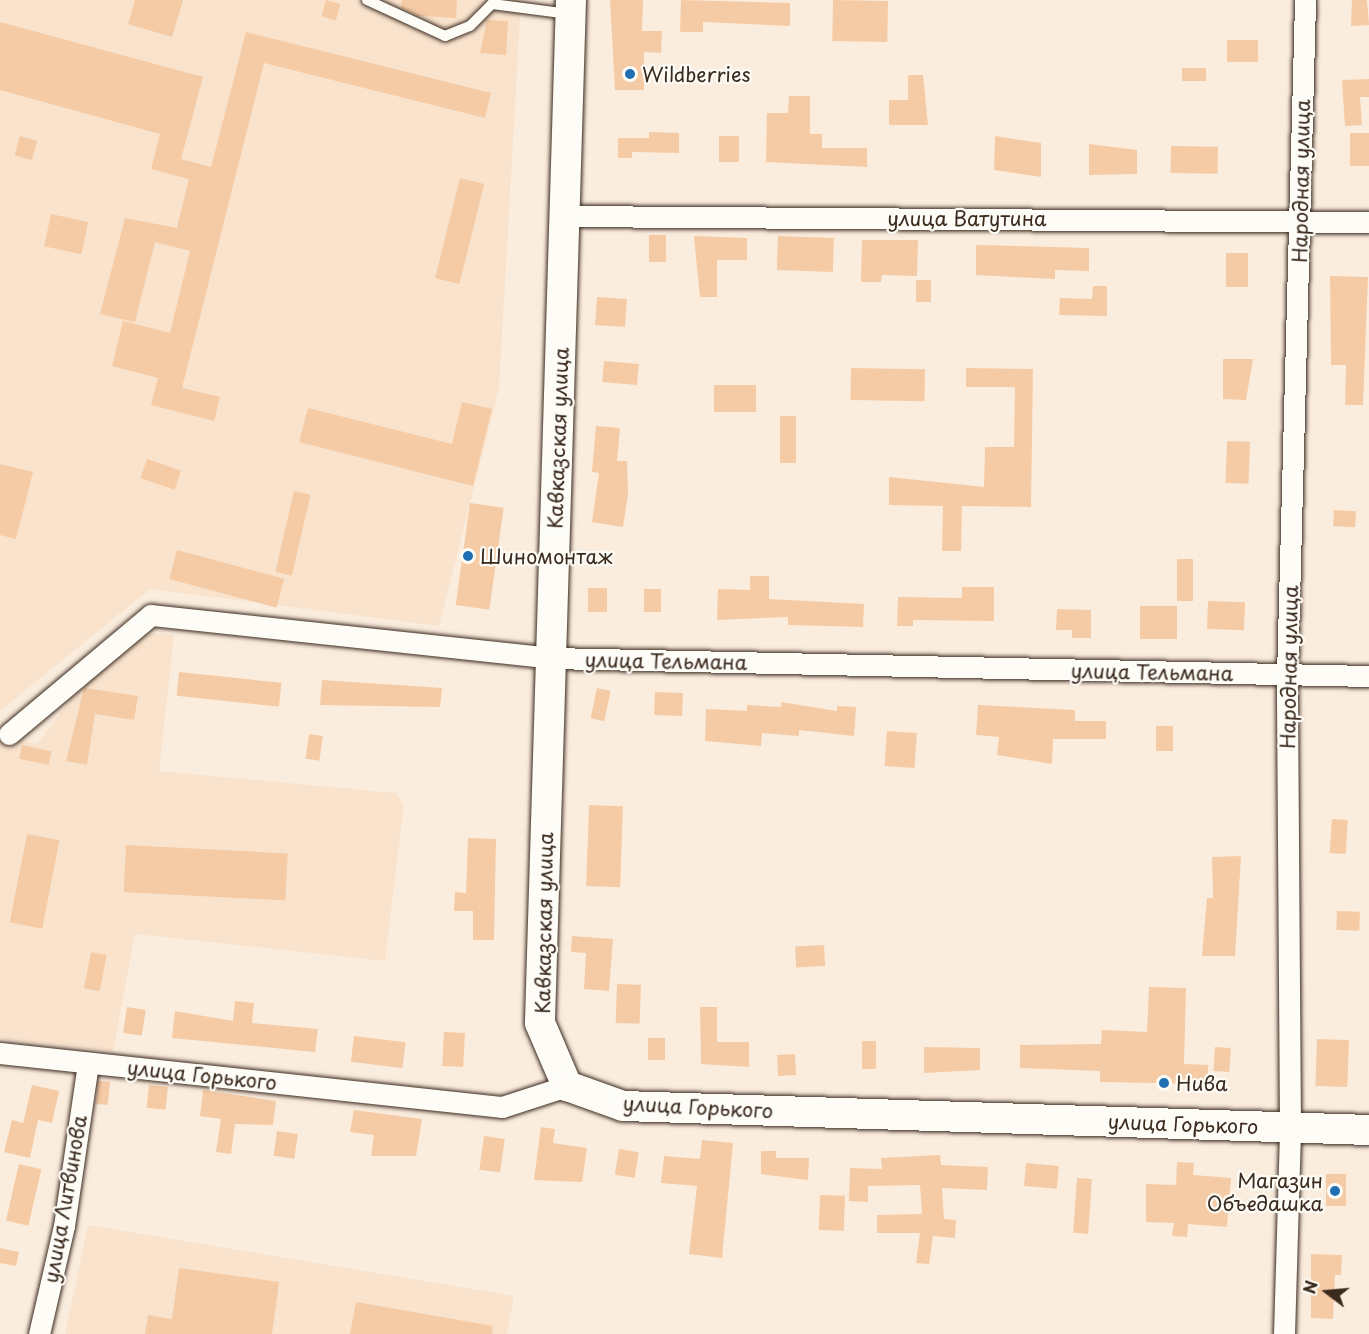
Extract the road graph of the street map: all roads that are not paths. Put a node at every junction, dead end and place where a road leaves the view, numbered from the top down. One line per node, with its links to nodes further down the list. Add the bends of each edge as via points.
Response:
1 (367, 0): 3 (lane, via 445,36 470,26)
2 (1305, 0): 6 (street, Народная улица)
3 (491, 2): 4 (lane)
4 (571, 7): 5 (main road, Кавказская улица)
5 (564, 216): 6 (street, улица Ватутина); 8 (main road, Кавказская улица)
6 (1301, 219): 7 (street, улица Ватутина); 9 (street, Народная улица)
7 (1369, 222)
8 (551, 658): 9 (street, улица Тельмана); 11 (street, улица Тельмана, via 151,615); 14 (main road, Кавказская улица, via 540,1023)
9 (1287, 676): 10 (street, улица Тельмана); 15 (street, Народная улица)
10 (1369, 676)
11 (4, 733)
12 (0, 1053): 13 (street, улица Горького)
13 (88, 1063): 14 (street, улица Горького, via 502,1107); 17 (street, улица Литвинова, via 64,1226)
14 (567, 1086): 15 (main road, улица Горького, via 623,1106)
15 (1290, 1128): 16 (main road, улица Горького); 18 (street, Народная улица)
16 (1369, 1130)
17 (39, 1334)
18 (1284, 1334)

